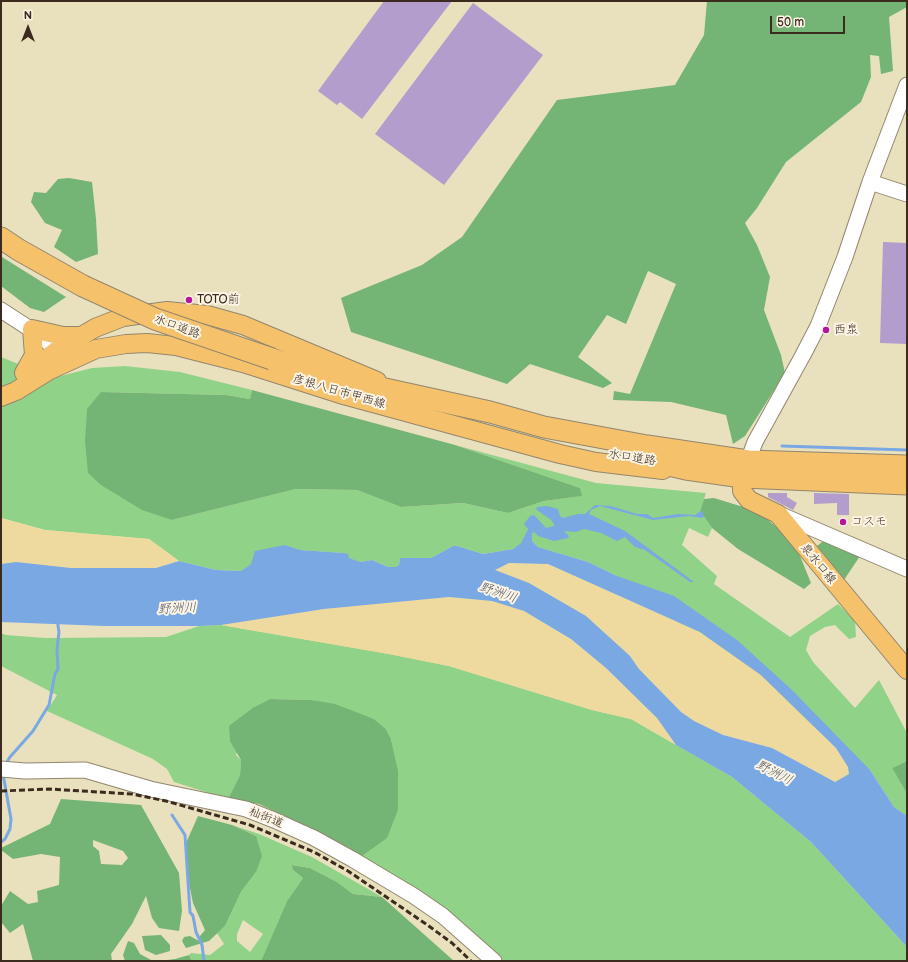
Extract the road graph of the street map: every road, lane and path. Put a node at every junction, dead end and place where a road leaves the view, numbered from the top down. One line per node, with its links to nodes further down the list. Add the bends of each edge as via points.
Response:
1 (907, 87): 2 (street)
2 (870, 182): 3 (street); 16 (street, via 818,326 755,442)
3 (907, 194)
4 (1, 238): 11 (highway, 水口道路, bridge, via 58,273 155,319 272,359)
5 (1, 310): 6 (street)
6 (32, 330): 7 (main road, via 63,336); 9 (street); 10 (main road, via 34,355)
7 (82, 336): 9 (main road, 彦根八日市甲西線); 13 (main road, 彦根八日市甲西線, via 123,317 167,311 207,315 243,325 361,375 439,399)
8 (96, 350): 9 (main road); 10 (main road, 彦根八日市甲西線); 15 (main road, 彦根八日市甲西線, via 140,343 176,346 560,454 596,462 666,470)
9 (56, 351): 10 (main road, 彦根八日市甲西線)
10 (38, 367): 12 (main road, 彦根八日市甲西線); 12 (main road, 彦根八日市甲西線, via 16,391)
11 (366, 387): 13 (highway, 水口道路, via 376,387); 15 (highway, 水口道路, via 375,393 507,430 606,454 666,463)
12 (1, 396)
13 (444, 403): 16 (highway, 水口道路)
14 (907, 466): 16 (highway, 水口道路)
15 (686, 469): 16 (highway, 水口道路)
16 (745, 469): 17 (highway, 水口道路); 18 (main road, 泉水口線, via 742,491 749,500)
17 (907, 484)
18 (778, 514): 19 (street); 20 (main road, 泉水口線)
19 (907, 569)
20 (907, 670)
21 (4, 769): 22 (street, 杣街道, via 85,770 150,789 246,809 346,855 414,896 443,916)
22 (494, 961)

